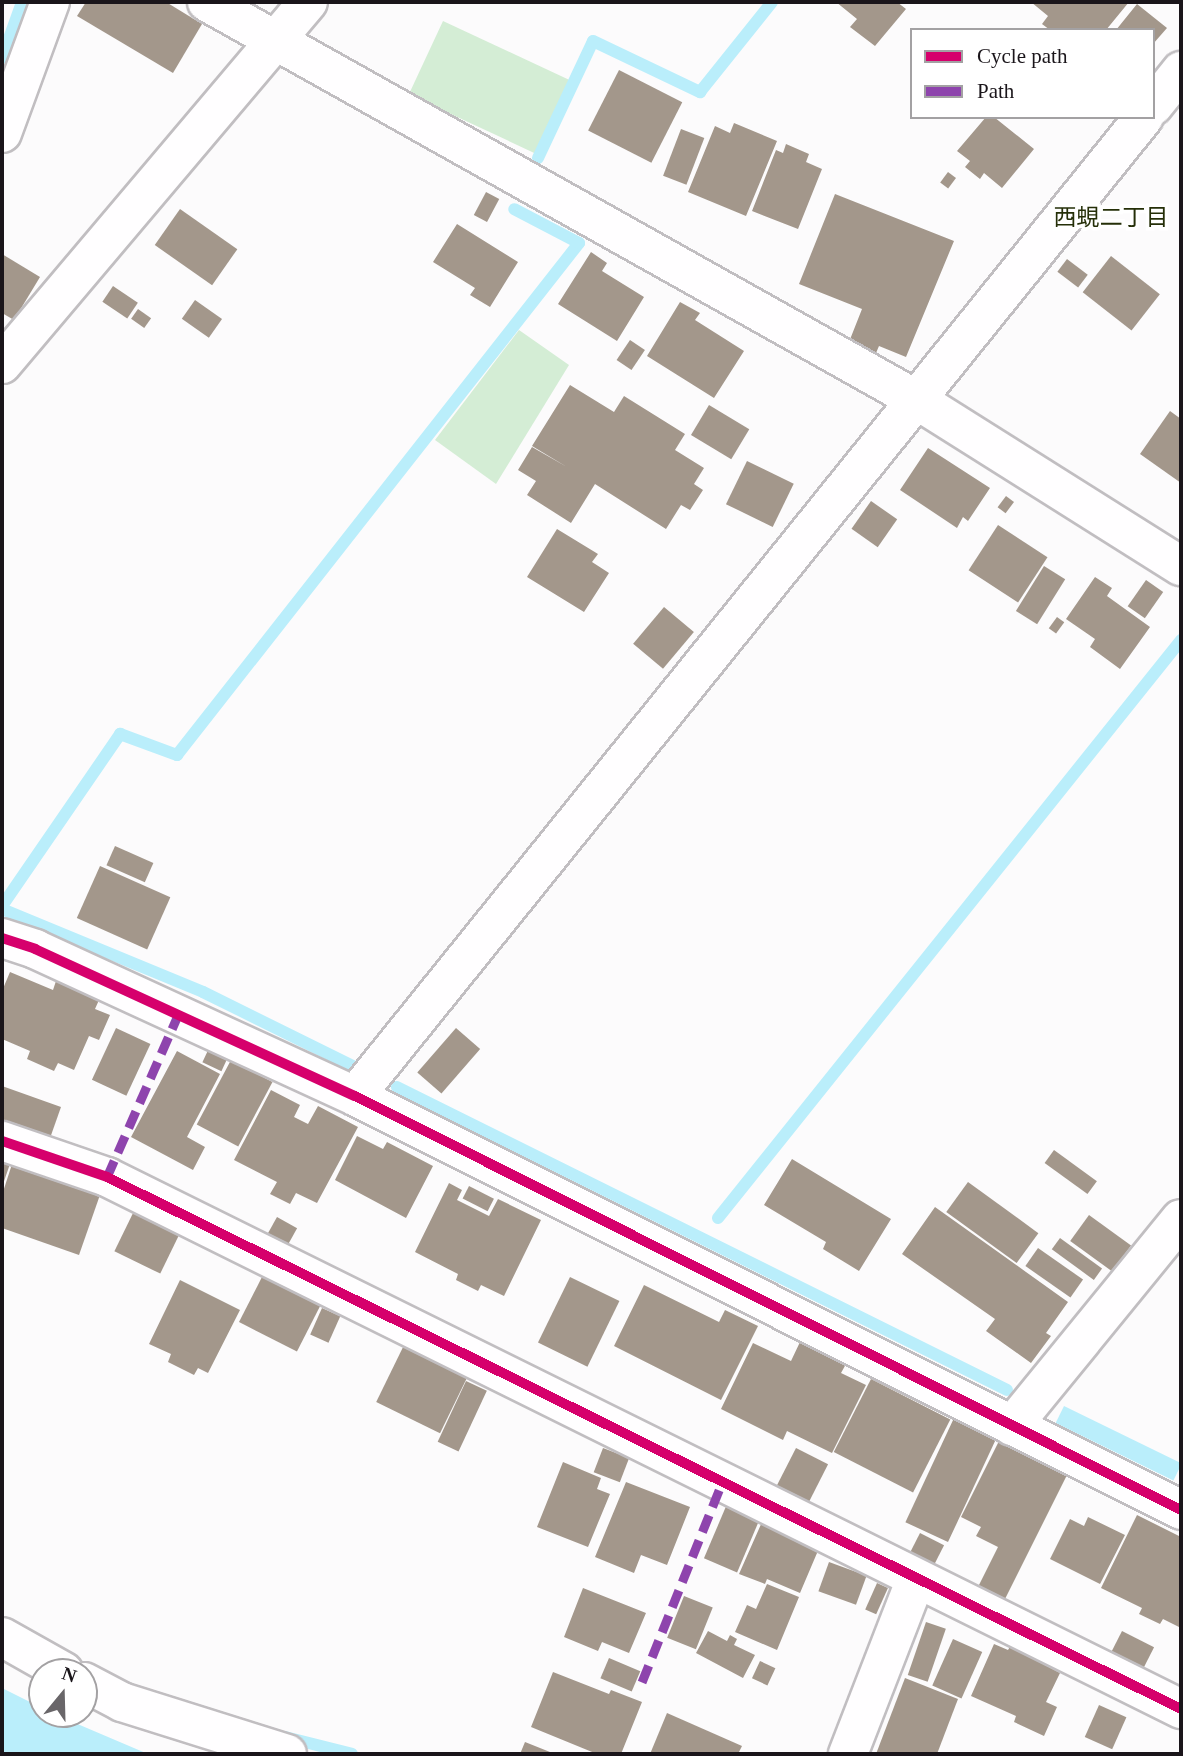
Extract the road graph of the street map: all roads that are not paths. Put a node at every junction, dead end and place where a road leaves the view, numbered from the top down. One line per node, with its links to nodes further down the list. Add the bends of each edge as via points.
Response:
1 (50, 2): 8 (street)
2 (207, 2): 4 (street)
3 (307, 2): 4 (street)
4 (275, 42): 9 (street); 10 (street)
5 (1181, 71): 6 (street)
6 (1155, 104)
7 (1142, 119): 10 (street)
8 (2, 133)
9 (2, 364)
10 (917, 400): 11 (street); 13 (street)
11 (1181, 566)
12 (2, 938): 13 (street)
13 (355, 1096): 16 (street)
14 (2, 1141): 18 (street, via 107,1177)
15 (1181, 1219): 16 (street)
16 (1012, 1426): 17 (street)
17 (1181, 1510)
18 (916, 1579): 22 (street); 24 (street)
19 (2, 1637): 20 (street)
20 (39, 1658)
21 (98, 1690): 23 (street, via 121,1702)
22 (1181, 1709)
23 (287, 1754)
24 (848, 1754)

